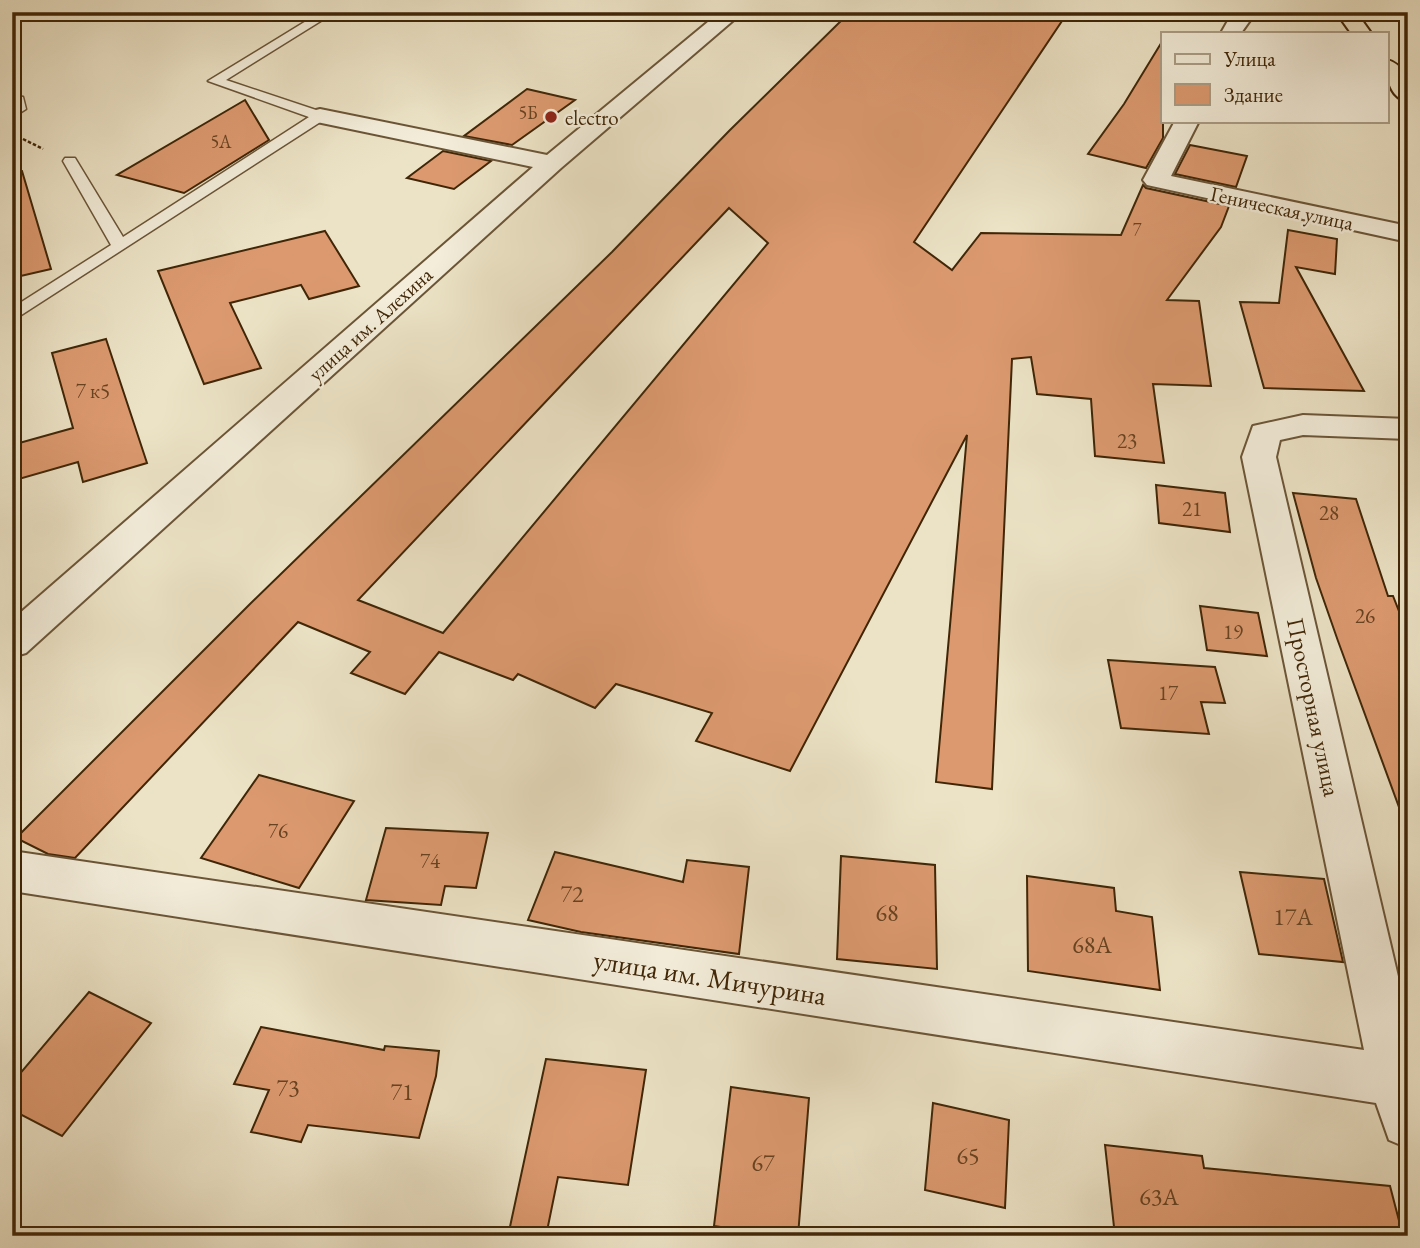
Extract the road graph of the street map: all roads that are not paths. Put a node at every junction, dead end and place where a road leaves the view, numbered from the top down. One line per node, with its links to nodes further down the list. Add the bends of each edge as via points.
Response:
1 (320, 12): 11 (lane, via 326,14 215,81)
2 (733, 12): 14 (street, улица им. Алехина)
3 (1245, 12): 5 (street)
4 (1346, 12): 6 (highway)
5 (1232, 32)
6 (1360, 32)
7 (1388, 68): 8 (highway)
8 (1408, 96)
9 (12, 99): 10 (lane, via 18,100 19,109)
10 (12, 114)
11 (320, 116): 14 (street); 16 (lane)
12 (1185, 122): 15 (street, Геническая улица, via 1156,180)
13 (70, 161): 16 (lane)
14 (552, 163): 19 (street, улица им. Алехина)
15 (1408, 234)
16 (120, 246): 17 (lane)
17 (12, 316)
18 (1408, 429): 21 (street, Просторная улица, via 1303,425 1265,433 1259,457)
19 (12, 643)
20 (12, 871): 21 (street, улица им. Мичурина)
21 (1404, 1094)

